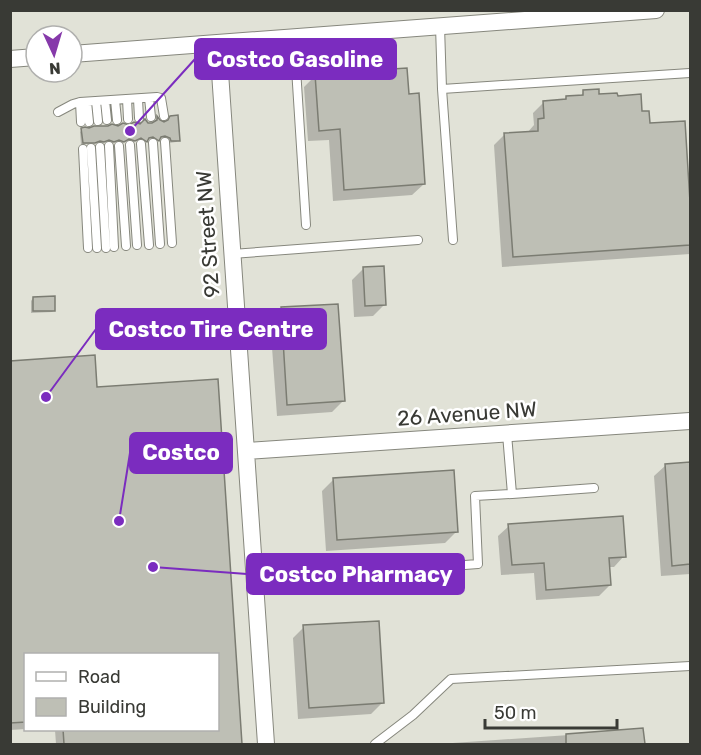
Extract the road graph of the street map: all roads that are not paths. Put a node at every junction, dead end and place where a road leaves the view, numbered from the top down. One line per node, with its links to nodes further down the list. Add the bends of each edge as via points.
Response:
1 (656, 10): 2 (street)
2 (615, 12): 3 (street)
3 (494, 16): 4 (street)
4 (440, 26): 5 (street); 9 (lane)
5 (294, 37): 6 (street); 27 (lane)
6 (218, 43): 7 (street); 35 (street, 92 Street NW)
7 (84, 53)
8 (690, 73): 9 (lane)
9 (442, 89): 29 (lane)
10 (149, 98): 12 (lane); 16 (lane, via 161,98); 17 (lane)
11 (127, 99): 12 (lane); 13 (lane); 19 (lane)
12 (138, 99): 18 (lane)
13 (115, 100): 14 (lane); 20 (lane)
14 (92, 102): 14 (lane, via 94,121); 15 (lane, via 73,104)
15 (58, 112)
16 (164, 116)
17 (151, 117)
18 (139, 118)
19 (128, 119)
20 (117, 120)
21 (165, 142): 30 (lane)
22 (153, 143): 32 (lane)
23 (141, 144): 31 (lane)
24 (130, 145): 33 (lane)
25 (119, 146): 34 (lane)
26 (96, 148): 26 (lane, via 101,248)
27 (306, 225)
28 (418, 240): 35 (lane)
29 (453, 240)
30 (172, 243)
31 (149, 244)
32 (160, 244)
33 (137, 245)
34 (126, 246)
35 (232, 254): 38 (street, 92 Street NW)
36 (690, 421): 37 (street, 26 Avenue NW)
37 (507, 434): 38 (street, 26 Avenue NW); 40 (lane)
38 (246, 451): 41 (street, 92 Street NW)
39 (594, 488): 40 (lane)
40 (512, 494): 41 (lane, via 475,496 478,564)
41 (254, 581): 43 (street, 92 Street NW)
42 (690, 666): 44 (lane, via 450,679)
43 (266, 744)
44 (375, 744)

